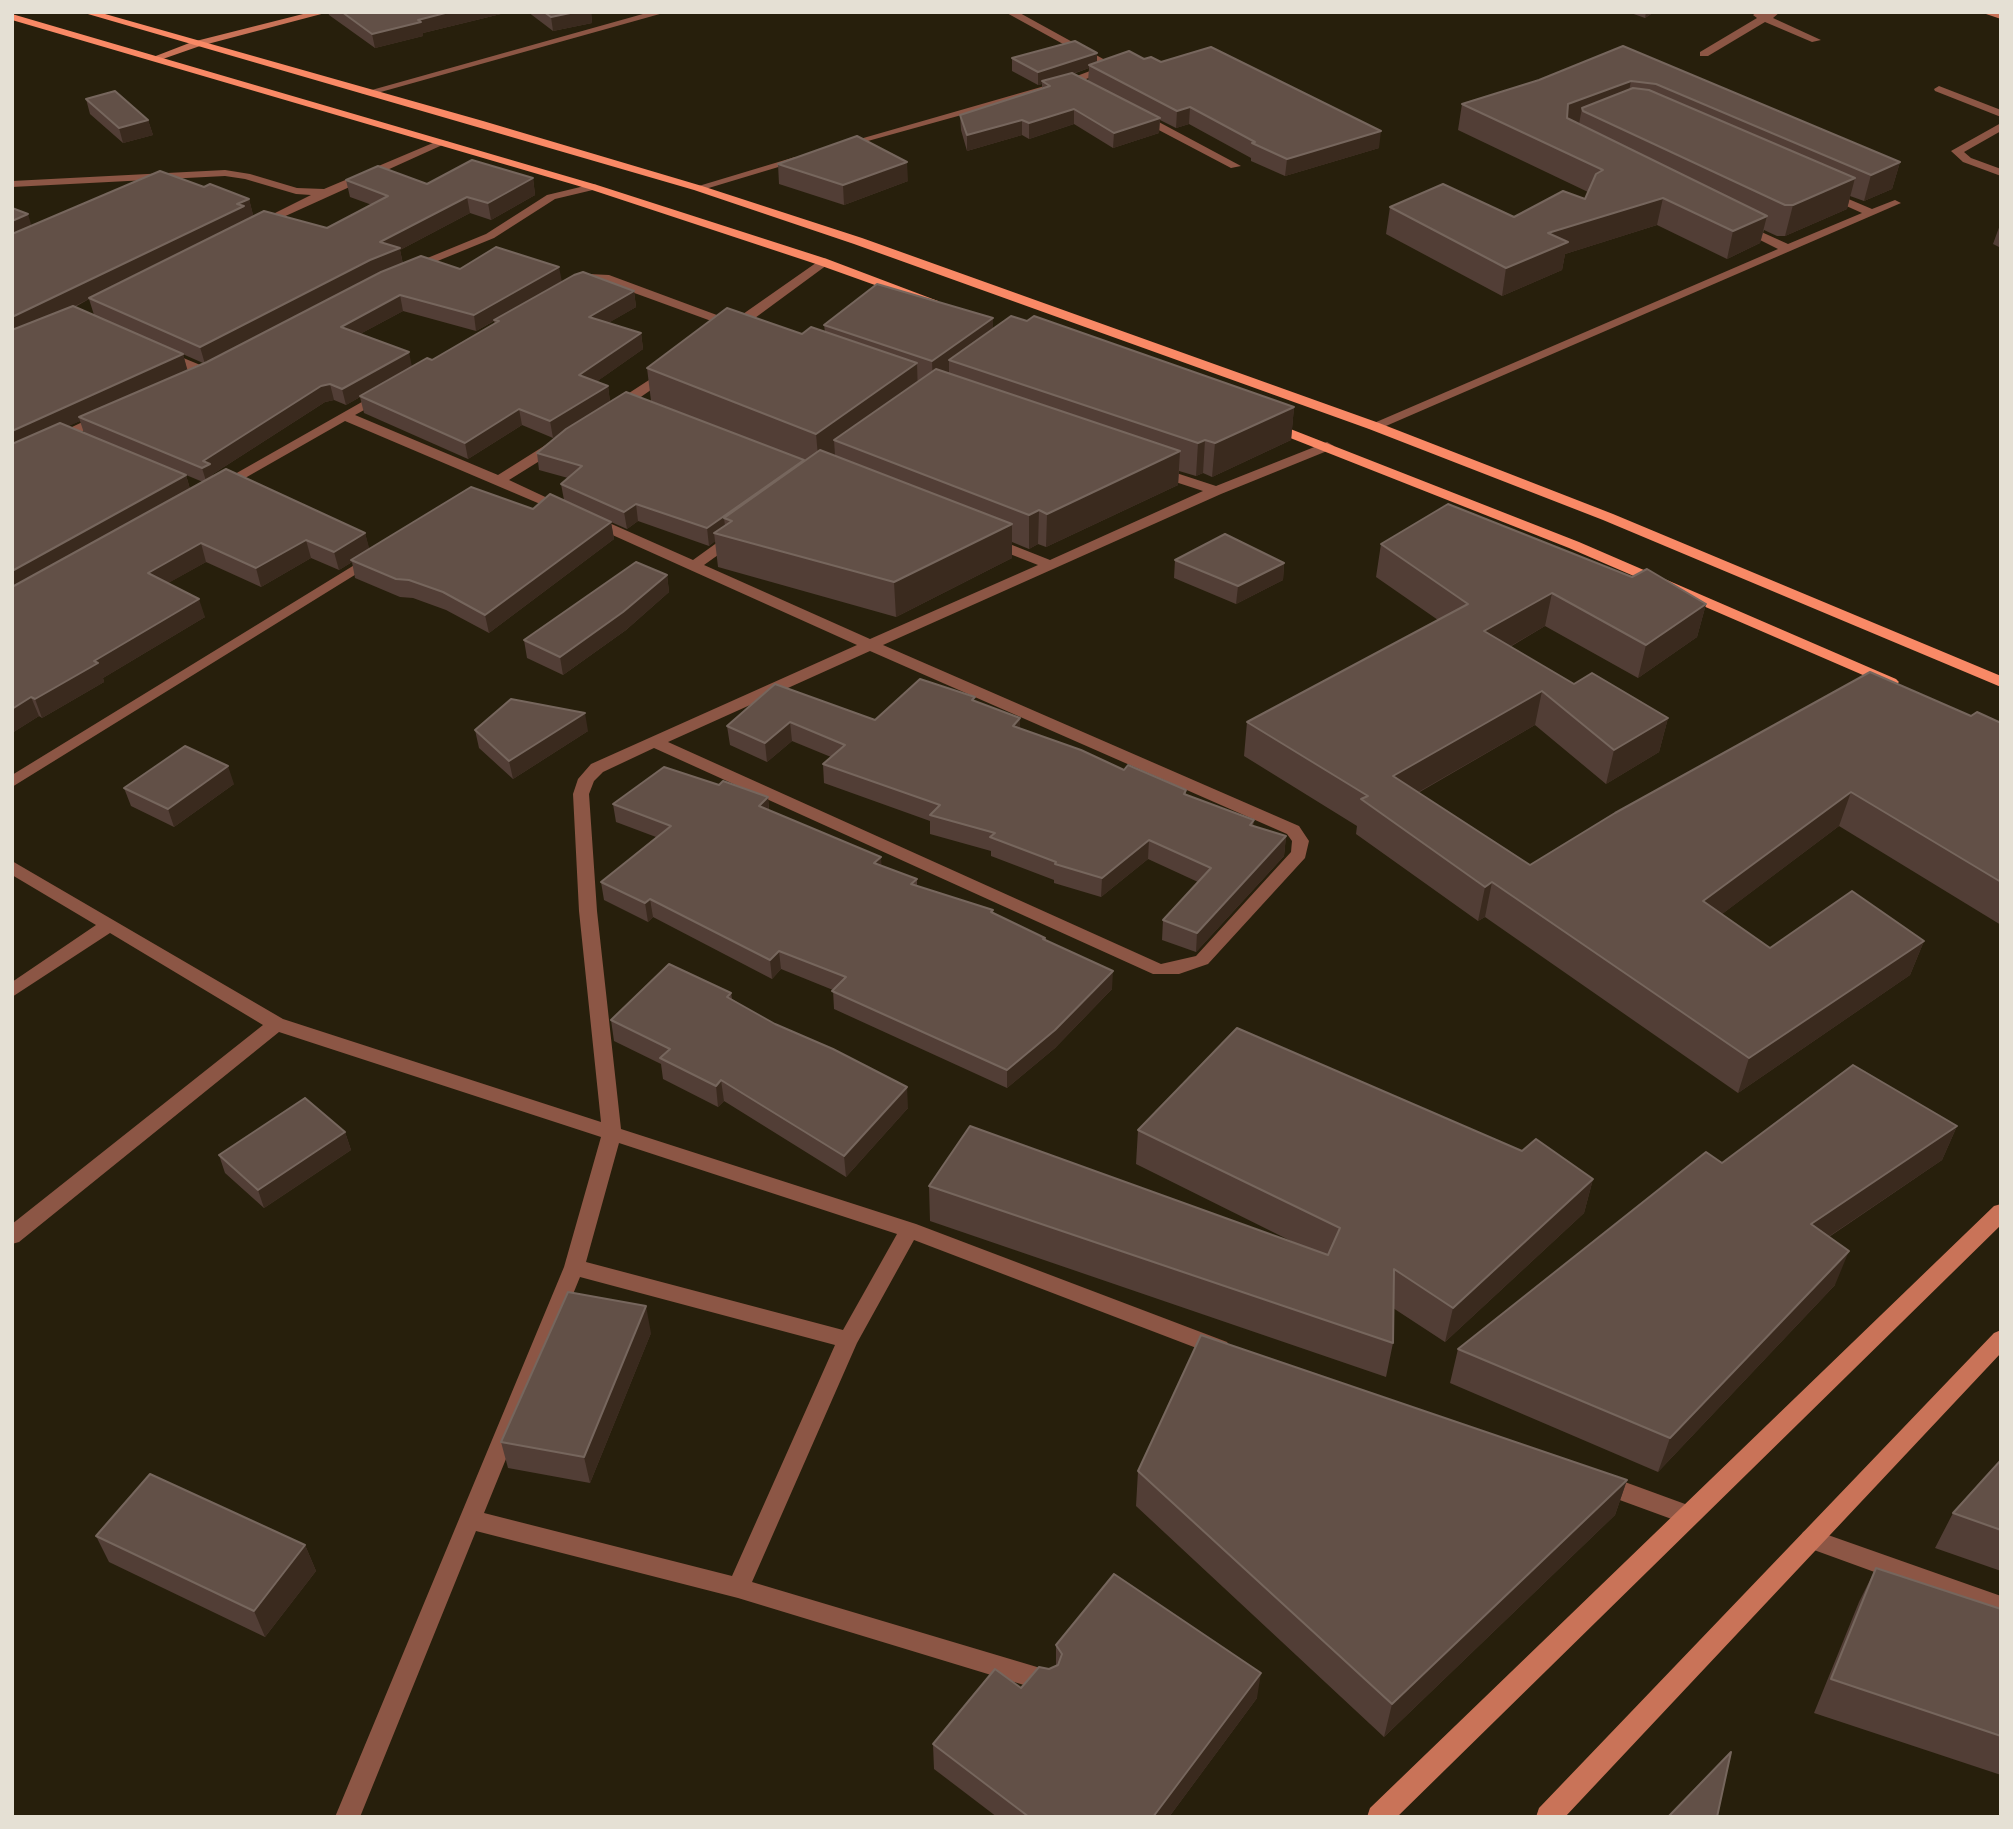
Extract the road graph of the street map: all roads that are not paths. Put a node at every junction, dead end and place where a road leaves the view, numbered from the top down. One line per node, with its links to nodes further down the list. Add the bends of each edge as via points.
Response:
1 (86, 12): 11 (main road)
2 (324, 12): 11 (main road)
3 (662, 12): 17 (street)
4 (1010, 12): 14 (street, via 1111,66)
5 (1751, 12): 7 (street)
6 (1989, 12): 8 (main road)
7 (1770, 15): 10 (street); 12 (street)
8 (2001, 16)
9 (12, 17): 13 (main road)
10 (1816, 40)
11 (195, 44): 13 (main road); 17 (main road)
12 (1704, 54)
13 (153, 59): 21 (main road)
14 (1073, 81): 15 (street); 22 (street)
15 (1085, 87)
16 (1939, 89): 19 (street)
17 (366, 93): 29 (main road)
18 (1131, 111): 24 (street)
19 (2001, 114)
20 (2001, 126): 25 (street, via 1957,151)
21 (444, 142): 28 (main road); 32 (street)
22 (832, 150)
23 (805, 158): 29 (street)
24 (1236, 166)
25 (2001, 173)
26 (173, 174): 27 (street); 30 (street); 32 (street, via 246,176 296,191)
27 (12, 184)
28 (593, 187): 38 (main road); 39 (street, via 551,197 490,236)
29 (698, 188): 52 (main road)
30 (136, 191)
31 (1822, 191): 34 (street)
32 (326, 192): 36 (street)
33 (1895, 203): 34 (street)
34 (1873, 213): 37 (street)
35 (1727, 220): 37 (street)
36 (252, 229)
37 (1788, 249): 52 (street)
38 (823, 262): 41 (main road); 42 (street)
39 (397, 275)
40 (559, 292): 42 (street, via 589,278 609,279)
41 (941, 305)
42 (741, 328): 43 (street)
43 (713, 340)
44 (154, 349): 46 (street)
45 (682, 362): 49 (street, via 635,402)
46 (204, 372)
47 (392, 389): 50 (street)
48 (116, 411): 53 (street)
49 (605, 414)
50 (345, 416): 59 (street); 61 (street)
51 (1254, 419): 56 (main road)
52 (1374, 426): 68 (main road, via 1608,517)
53 (66, 433): 55 (street); 57 (street)
54 (570, 436): 59 (street)
55 (90, 443)
56 (1327, 446): 60 (street); 69 (main road, via 1574,545)
57 (12, 460)
58 (1139, 465): 60 (street)
59 (493, 483): 66 (street)
60 (1216, 491): 65 (street)
61 (208, 493)
62 (747, 528): 66 (street)
63 (974, 535): 65 (street)
64 (392, 546): 71 (street)
65 (1051, 565): 67 (street)
66 (694, 566): 67 (street)
67 (870, 645): 70 (street); 70 (street, via 1293,831 1301,841 1299,855 1202,960 1159,970)
68 (2001, 682)
69 (1908, 689)
70 (654, 742): 76 (street, via 597,768 586,779 581,794 588,911)
71 (12, 782)
72 (12, 867): 73 (street)
73 (109, 925): 74 (street); 75 (street)
74 (12, 991)
75 (276, 1024): 76 (street); 79 (street)
76 (612, 1133): 78 (street); 80 (street)
77 (2001, 1212): 85 (main road)
78 (909, 1230): 82 (street); 83 (street)
79 (12, 1236)
80 (574, 1267): 82 (street); 86 (street)
81 (2001, 1339): 87 (main road)
82 (848, 1340): 88 (street)
83 (1243, 1356)
84 (1584, 1477): 85 (street)
85 (1688, 1514): 92 (main road)
86 (469, 1519): 88 (street); 91 (street)
87 (1811, 1539): 89 (street); 93 (main road)
88 (738, 1588): 90 (street)
89 (2001, 1608)
90 (1047, 1681)
91 (346, 1817)
92 (1379, 1817)
93 (1548, 1817)

